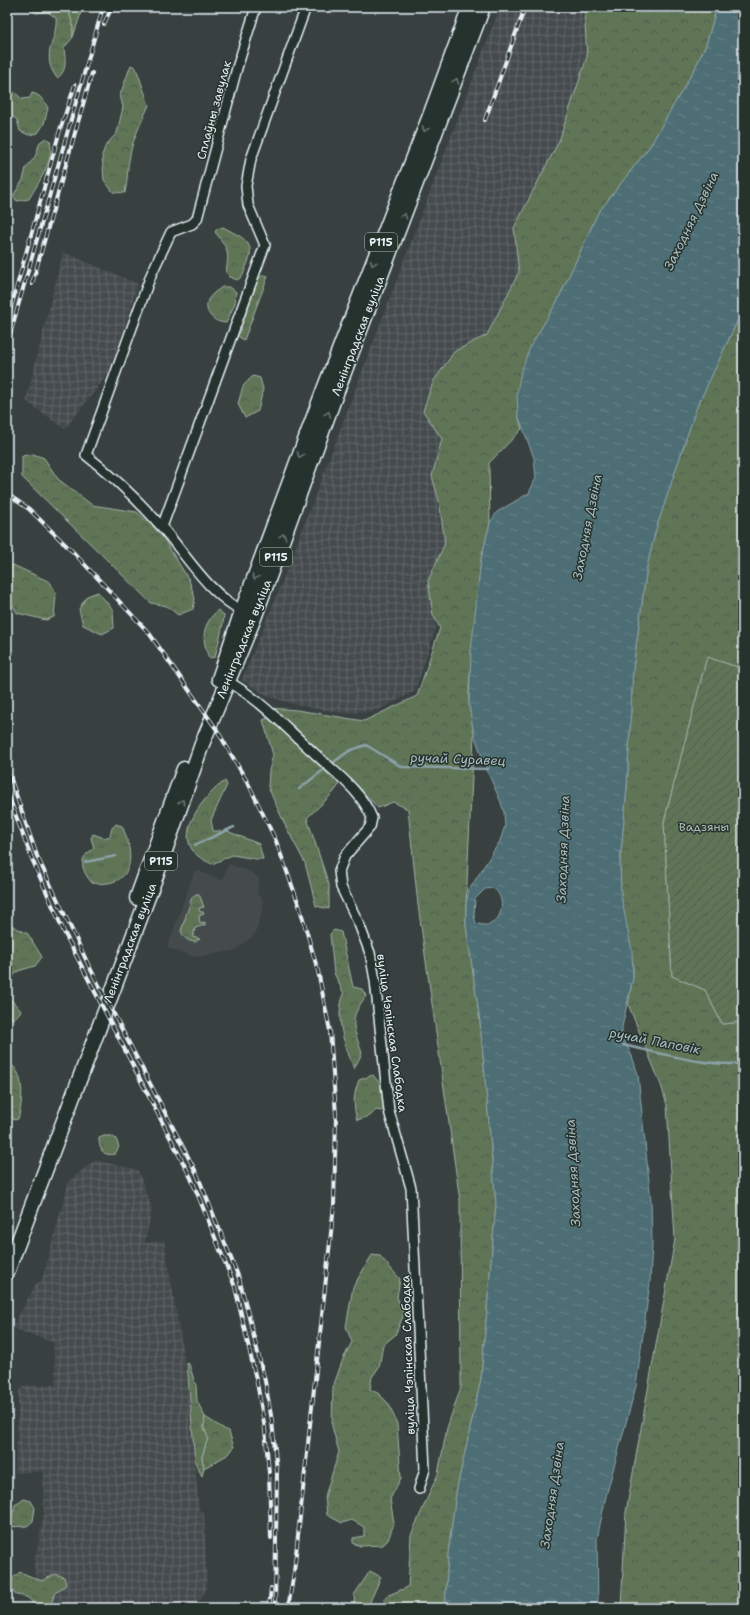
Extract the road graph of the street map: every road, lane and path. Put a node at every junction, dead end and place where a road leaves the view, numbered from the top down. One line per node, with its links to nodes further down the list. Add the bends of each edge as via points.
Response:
1 (256, 7): 7 (street, Сплаўны завулак, via 196,219 192,224 171,232 151,275 86,455 122,483)
2 (306, 7): 7 (street, via 250,166 246,186 248,205 264,245)
3 (470, 7): 5 (main road, Ленінградская вуліца / Р115)
4 (483, 7): 5 (main road, Ленінградская вуліца / Р115)
5 (468, 29): 6 (main road, Ленінградская вуліца / Р115)
6 (288, 504): 8 (main road, Ленінградская вуліца / Р115, one-way to 8); 9 (main road, Ленінградская вуліца / Р115, one-way to 6)
7 (162, 527): 8 (street, via 198,573 230,605)
8 (242, 611): 9 (street); 11 (main road, Ленінградская вуліца / Р115)
9 (254, 618): 10 (main road, Ленінградская вуліца / Р115)
10 (227, 681): 11 (main road, Ленінградская вуліца / Р115, one-way to 10); 15 (street, вуліца Чэпінская Слабодка, via 254,698 338,775 361,798 372,818 370,826 345,856 339,871 341,887 370,953 389,1110 411,1188 425,1469)
11 (171, 819): 12 (main road, Ленінградская вуліца / Р115)
12 (153, 869): 13 (main road, Ленінградская вуліца / Р115, via 105,988); 14 (main road, Ленінградская вуліца / Р115)
13 (7, 1248)
14 (7, 1272)
15 (419, 1489)

